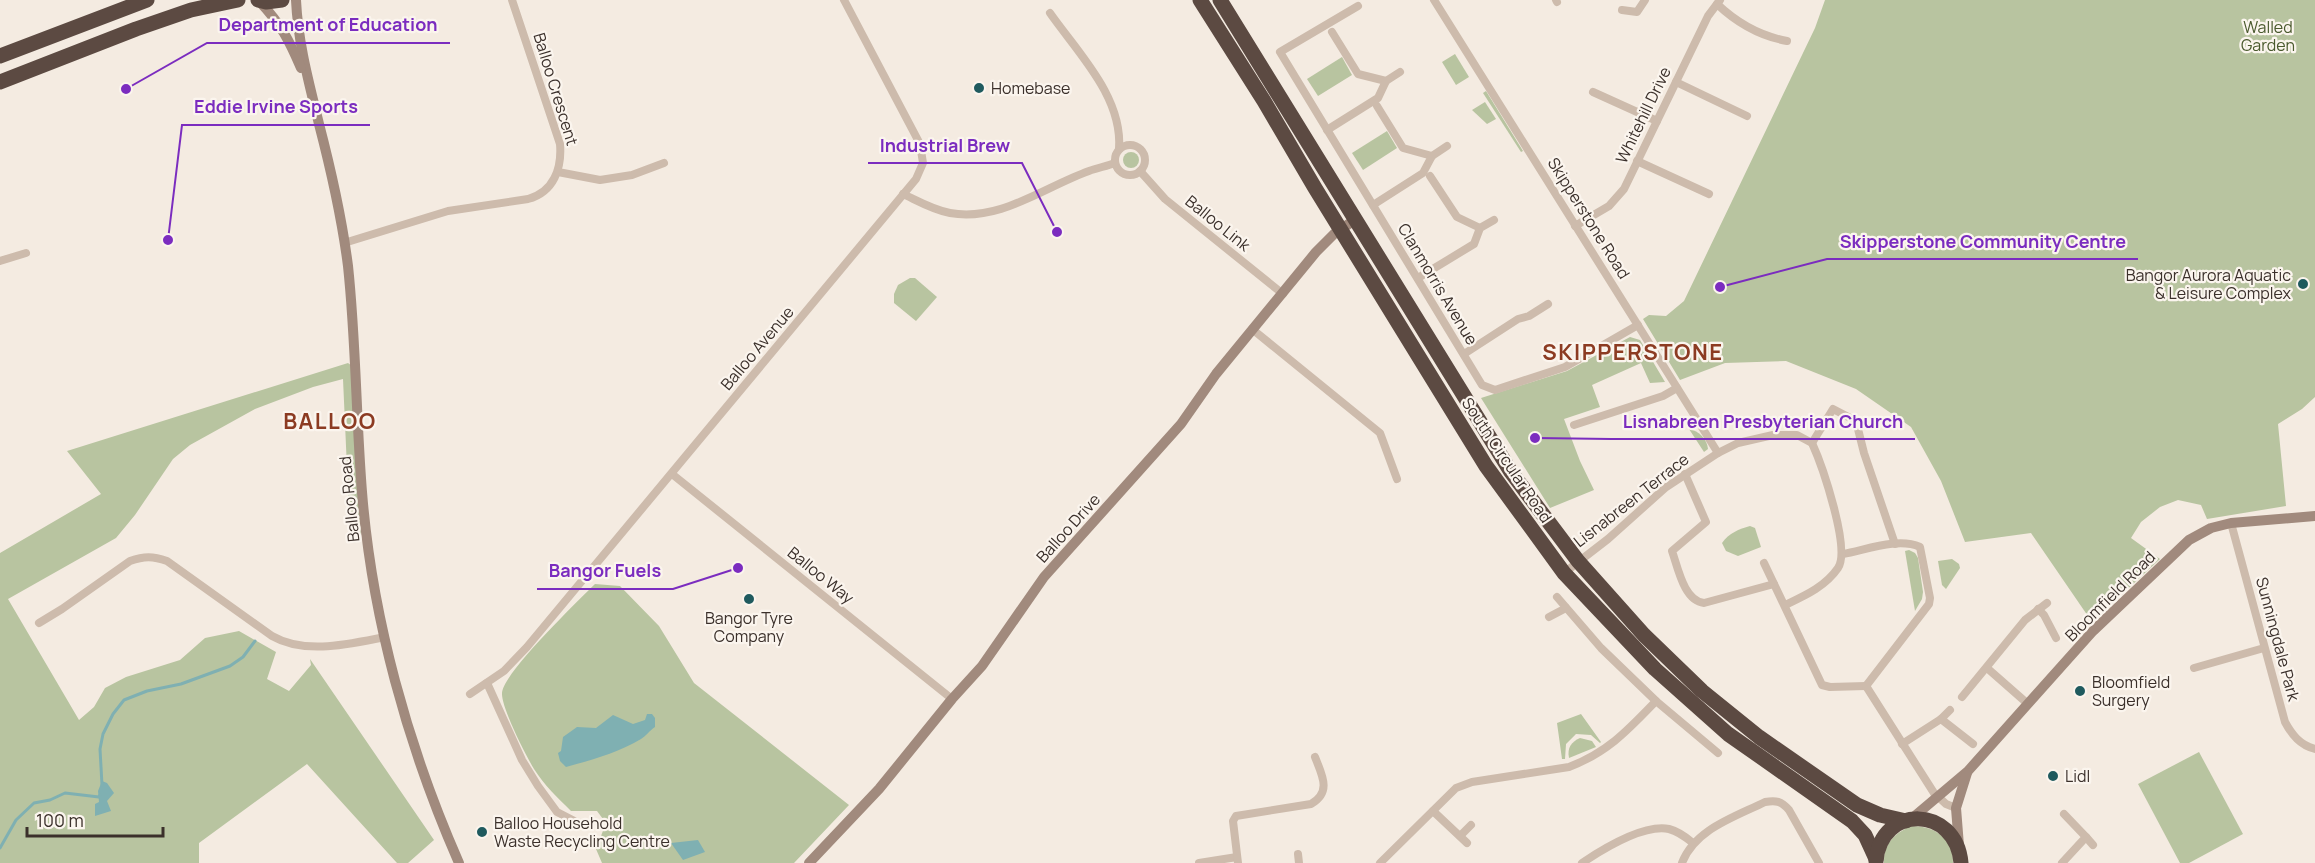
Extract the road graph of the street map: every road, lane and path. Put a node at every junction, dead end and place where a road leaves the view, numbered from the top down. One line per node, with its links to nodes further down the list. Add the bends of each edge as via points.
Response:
1 (147, 0): 18 (highway)
2 (238, 0): 21 (highway, via 190,10)
3 (258, 0): 4 (highway); 23 (street, Balloo Road, via 277,19)
4 (282, 0)
5 (296, 0): 23 (street, Balloo Road)
6 (512, 0): 36 (street, Balloo Crescent, via 560,144 562,161)
7 (844, 0): 38 (street, Balloo Avenue, via 920,144 923,163)
8 (1200, 0): 42 (highway, South Circular Road)
9 (1220, 0): 42 (highway, South Circular Road, via 1292,115)
10 (1434, 0): 43 (street, Skipperstone Road)
11 (1645, 0): 14 (street, via 1637,12)
12 (1719, 2): 17 (street, via 1739,23); 22 (street, Whitehill Drive, via 1708,16)
13 (1358, 6): 28 (street, Clanmorris Avenue, via 1280,52)
14 (1622, 10)
15 (1050, 13): 30 (street, via 1102,86 1117,119)
16 (1332, 32): 20 (street, via 1358,74)
17 (1787, 41)
18 (0, 56)
19 (1400, 72): 20 (street)
20 (1386, 81): 28 (street, via 1378,98)
21 (0, 82)
22 (1676, 82): 26 (street); 27 (street, Whitehill Drive)
23 (309, 88): 45 (street, Balloo Road)
24 (1593, 92): 27 (street)
25 (1377, 106): 31 (street, via 1403,148)
26 (1747, 116)
27 (1657, 121): 32 (street, Whitehill Drive)
28 (1327, 130): 40 (street, Clanmorris Avenue)
29 (1448, 146): 31 (street)
30 (1119, 149): 34 (street); 35 (street, via 1128,145 1141,150 1145,159)
31 (1432, 156): 40 (street, via 1423,173)
32 (1637, 161): 39 (street); 43 (street, Whitehill Drive, via 1615,201)
33 (664, 163): 36 (street, via 632,175 600,180)
34 (1115, 163): 35 (street, via 1124,174); 38 (street, via 1000,210 949,213)
35 (1140, 171): 49 (street, Balloo Link, via 1165,199)
36 (558, 172): 45 (street, via 539,196 448,210)
37 (1430, 176): 44 (street, via 1457,217)
38 (903, 194): 58 (street, Balloo Avenue)
39 (1709, 194)
40 (1373, 204): 48 (street, Clanmorris Avenue)
41 (1494, 220): 44 (street)
42 (1349, 224): 49 (street, Balloo Drive, via 1316,252); 65 (highway, South Circular Road, via 1511,472); 67 (highway, South Circular Road, via 1486,466)
43 (1575, 226): 51 (street, Skipperstone Road)
44 (1480, 228): 48 (street, via 1474,244)
45 (344, 243): 76 (street, Balloo Road, via 356,360 362,494)
46 (26, 253): 47 (street)
47 (0, 261)
48 (1418, 278): 53 (street, Clanmorris Avenue)
49 (1283, 294): 52 (street, Balloo Drive)
50 (1548, 304): 53 (street)
51 (1638, 325): 53 (street, Clanmorris Avenue, via 1564,367 1495,390 1482,385); 54 (street, Skipperstone Road)
52 (1252, 329): 60 (street, via 1380,434); 85 (street, Balloo Drive, via 1181,424 1044,578 982,666)
53 (1464, 354)
54 (1677, 388): 55 (street); 57 (street, Skipperstone Road)
55 (1574, 425)
56 (1812, 443): 57 (street, Lisnabreen Terrace, via 1797,435 1773,435 1738,443); 63 (street, via 1833,409 1856,421); 64 (street, via 1830,494)
57 (1718, 453): 59 (street, Lisnabreen Terrace)
58 (672, 474): 81 (street, Balloo Avenue, via 527,647); 85 (street, Balloo Way)
59 (1685, 474): 65 (street, Lisnabreen Terrace); 68 (street, via 1706,522 1672,551 1690,596 1704,603)
60 (1397, 479)
61 (2315, 516): 62 (street, Bloomfield Road)
62 (2231, 523): 78 (street, Sunningdale Park); 87 (street, Bloomfield Road, via 2188,540 2093,631)
63 (1894, 544): 64 (street); 82 (street, via 1920,547 1929,604)
64 (1843, 554): 71 (street, via 1839,567 1823,585)
65 (1578, 561): 67 (street, Lisnabreen Terrace); 100 (highway, South Circular Road, via 1644,635 1702,691 1751,730 1857,805 1880,815)
66 (1764, 564): 68 (street)
67 (1564, 573): 108 (highway, South Circular Road, via 1656,669 1728,734 1852,821 1865,835)
68 (1774, 584): 71 (street)
69 (1557, 597): 72 (street)
70 (2047, 603): 73 (street)
71 (1785, 605): 82 (street, via 1822,685)
72 (1566, 608): 74 (street); 86 (street)
73 (2038, 609): 77 (street); 79 (street)
74 (1549, 617)
75 (39, 623): 76 (street, via 130,561 154,557 167,561 290,645 326,646)
76 (385, 637): 110 (street, Balloo Road, via 425,776)
77 (2056, 638)
78 (2264, 648): 80 (street); 92 (street, Sunningdale Park, via 2285,722 2293,736)
79 (1987, 668): 84 (street); 87 (street)
80 (2193, 668)
81 (487, 683): 83 (street, Balloo Avenue); 102 (street, via 538,786 557,812)
82 (1866, 686): 90 (street)
83 (470, 694)
84 (1962, 697)
85 (952, 699): 111 (street, Balloo Drive, via 879,789)
86 (1656, 701): 93 (street); 98 (street, via 1620,739 1587,759 1569,767 1472,782 1456,788)
87 (2028, 704): 95 (street, Bloomfield Road)
88 (1950, 710): 89 (street)
89 (1941, 719): 90 (street); 91 (street)
90 (1902, 744): 96 (street)
91 (1972, 744)
92 (2315, 749)
93 (1718, 753)
94 (1315, 756): 107 (street, via 1324,790 1320,799 1311,804 1236,816 1233,822)
95 (1968, 771): 96 (street, Bloomfield Road); 97 (street, Bloomfield Road)
96 (1937, 796): 97 (street); 100 (street, Bloomfield Road)
97 (1956, 808): 106 (street, Bloomfield Road)
98 (1433, 811): 101 (street, via 1464,840); 113 (street)
99 (2064, 814): 103 (street)
100 (1908, 820): 106 (highway, South Circular Road, via 1922,819 1946,828 1954,837); 108 (highway, via 1885,835)
101 (1471, 825)
102 (584, 826)
103 (2086, 837): 105 (street); 109 (street)
104 (1694, 843): 114 (street, via 1672,830 1658,828 1611,843); 115 (street); 116 (street, via 1765,802 1783,802)
105 (2093, 845)
106 (1961, 859)
107 (1237, 860): 112 (street)
108 (1876, 861)
109 (2063, 862)
110 (459, 863)
111 (809, 863)
112 (1199, 863)
113 (1380, 863)
114 (1582, 863)
115 (1682, 863)
116 (1819, 863)

